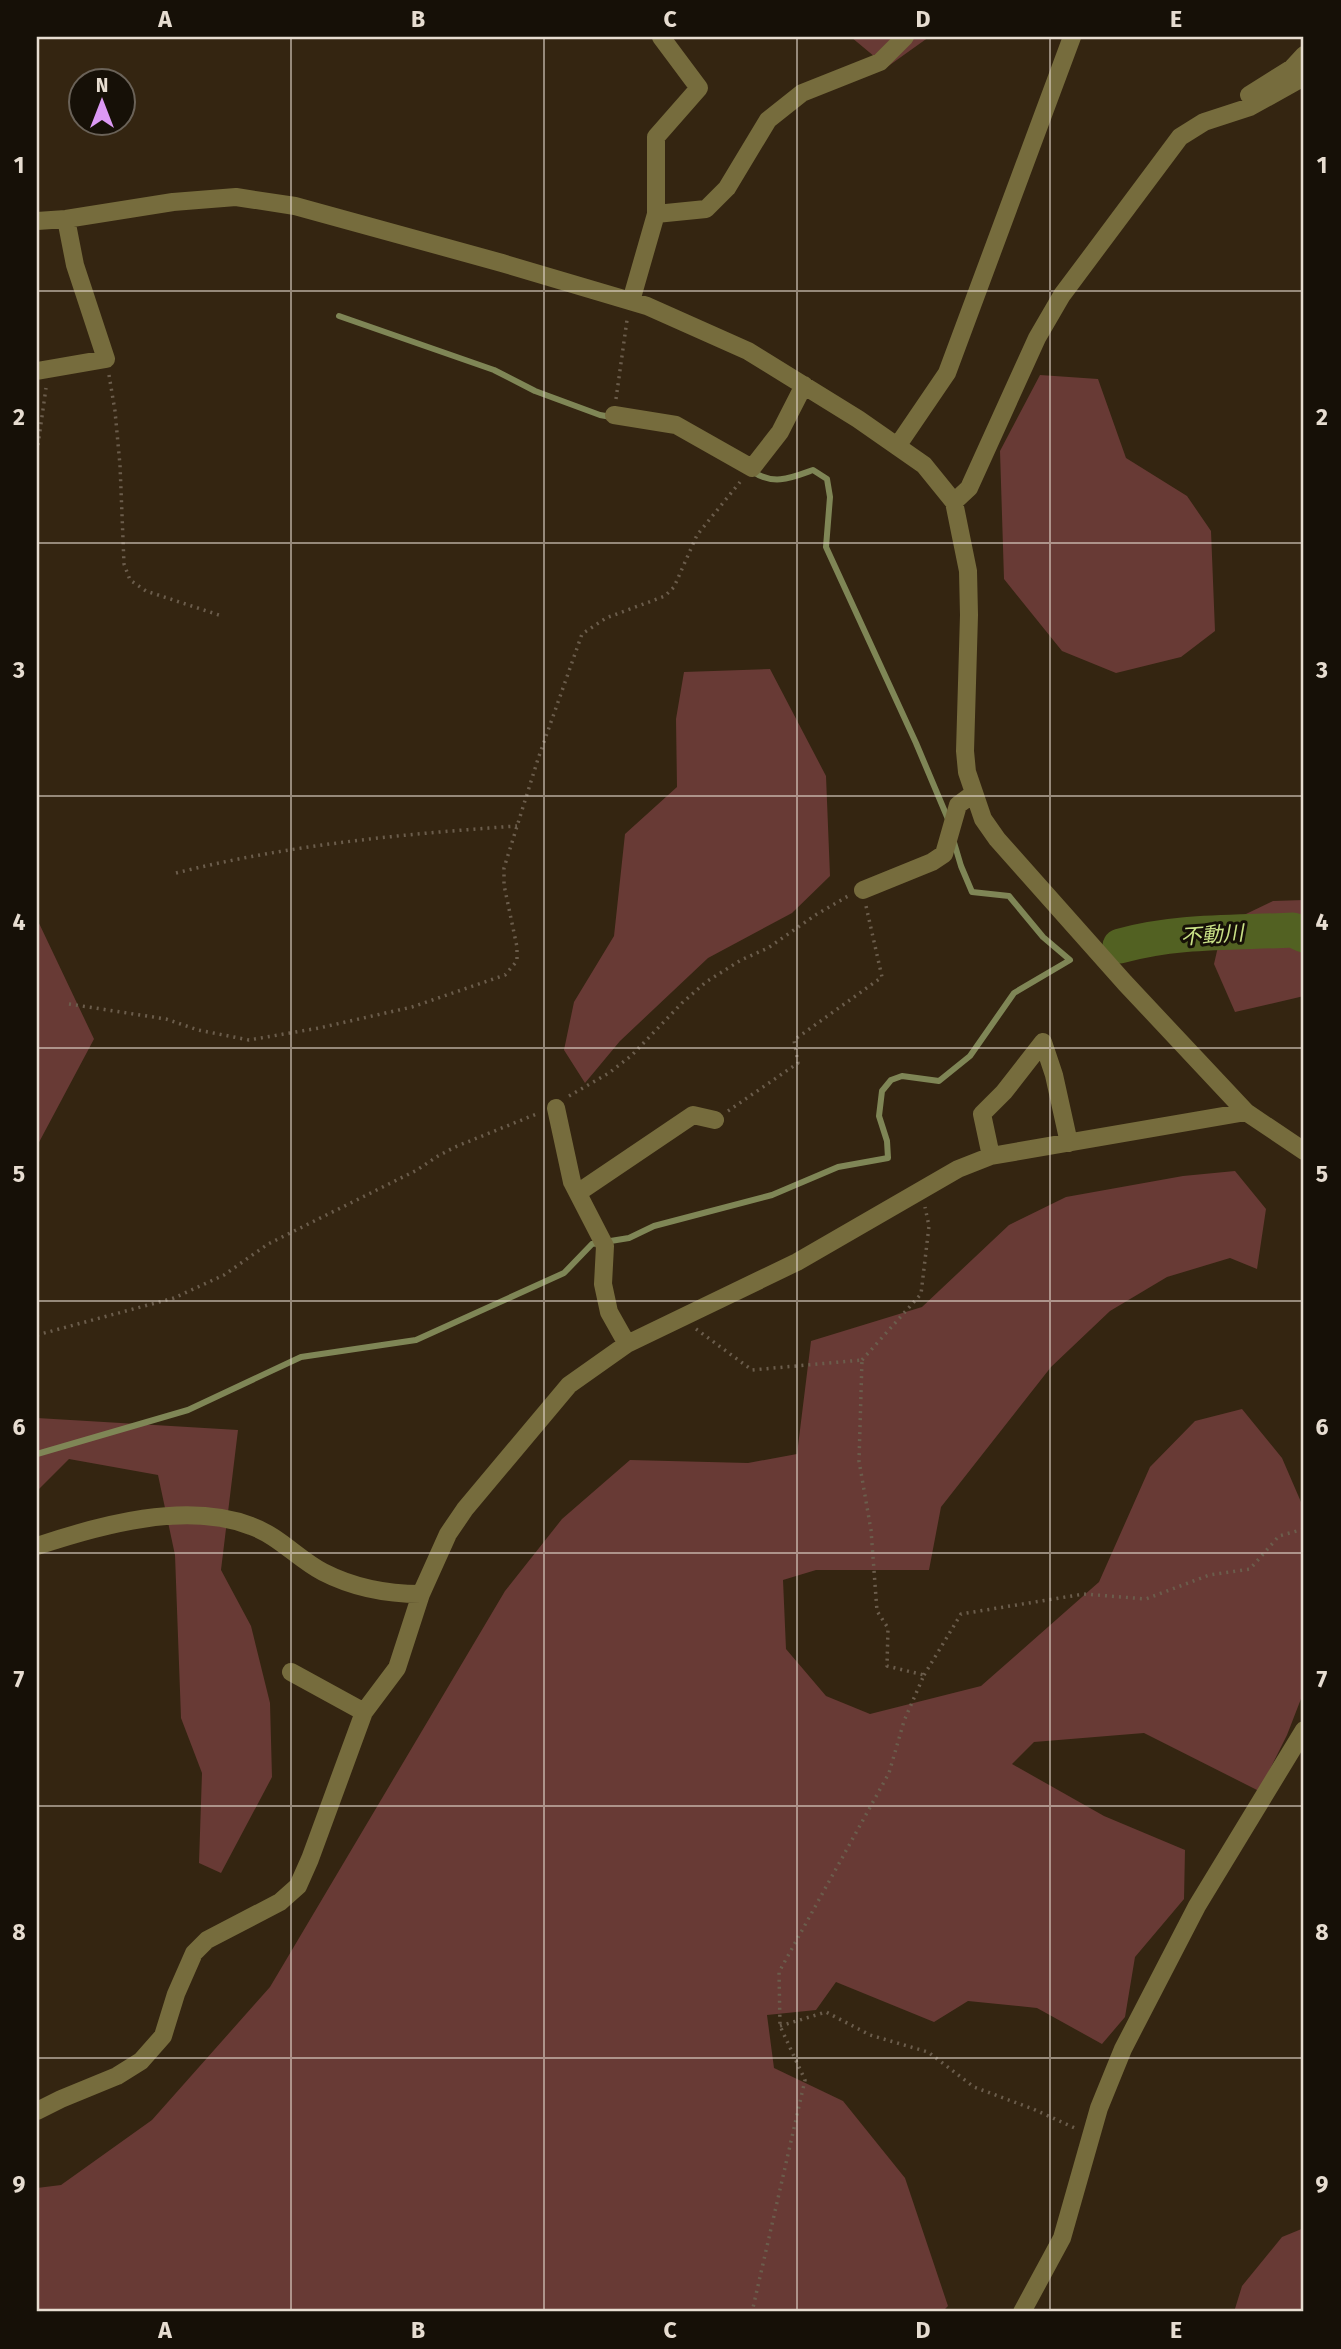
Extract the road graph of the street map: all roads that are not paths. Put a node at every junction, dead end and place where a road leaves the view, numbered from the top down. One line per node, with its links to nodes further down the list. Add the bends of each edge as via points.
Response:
1 (661, 37): 7 (street, via 699,88 656,137)
2 (905, 37): 7 (street, via 880,62 802,93 768,120 727,188 706,209)
3 (1072, 37): 14 (street, via 947,373)
4 (1304, 55): 6 (street, via 1292,68)
5 (1304, 77): 6 (street, via 1250,107)
6 (1204, 122): 15 (street, via 1180,137 1062,295 1037,338 968,488)
7 (656, 214): 10 (street)
8 (66, 219): 9 (street); 10 (street, via 236,197 295,206); 11 (street, via 75,265 106,359)
9 (37, 221)
10 (631, 301): 12 (street, via 748,351)
11 (43, 370)
12 (804, 385): 13 (street, via 780,432 752,468 676,425); 14 (street)
13 (614, 415)
14 (898, 445): 15 (street, via 924,465)
15 (954, 502): 16 (street, via 968,571 965,751)
16 (973, 794): 17 (street, via 958,805 944,854); 19 (street, via 997,839)
17 (863, 890)
18 (556, 1108): 24 (street, via 572,1182)
19 (1246, 1112): 21 (street); 22 (street)
20 (715, 1120): 24 (street, via 693,1115)
21 (1069, 1143): 23 (street); 23 (street, via 1042,1042 982,1114)
22 (1304, 1151)
23 (991, 1156): 25 (street, via 958,1169 797,1262)
24 (579, 1192): 25 (street, via 606,1246 605,1298)
25 (628, 1344): 27 (street, via 569,1385 465,1509 447,1534)
26 (37, 1546): 27 (street, via 126,1522 205,1516 250,1525 323,1572 371,1590)
27 (421, 1594): 29 (street, via 397,1668)
28 (291, 1672): 29 (street)
29 (364, 1712): 31 (street, via 298,1885 280,1902 207,1940 194,1953 163,2036 141,2061)
30 (1304, 1730): 32 (street, via 1197,1906 1123,2049 1099,2108 1062,2238)
31 (37, 2111)
32 (1021, 2312)

